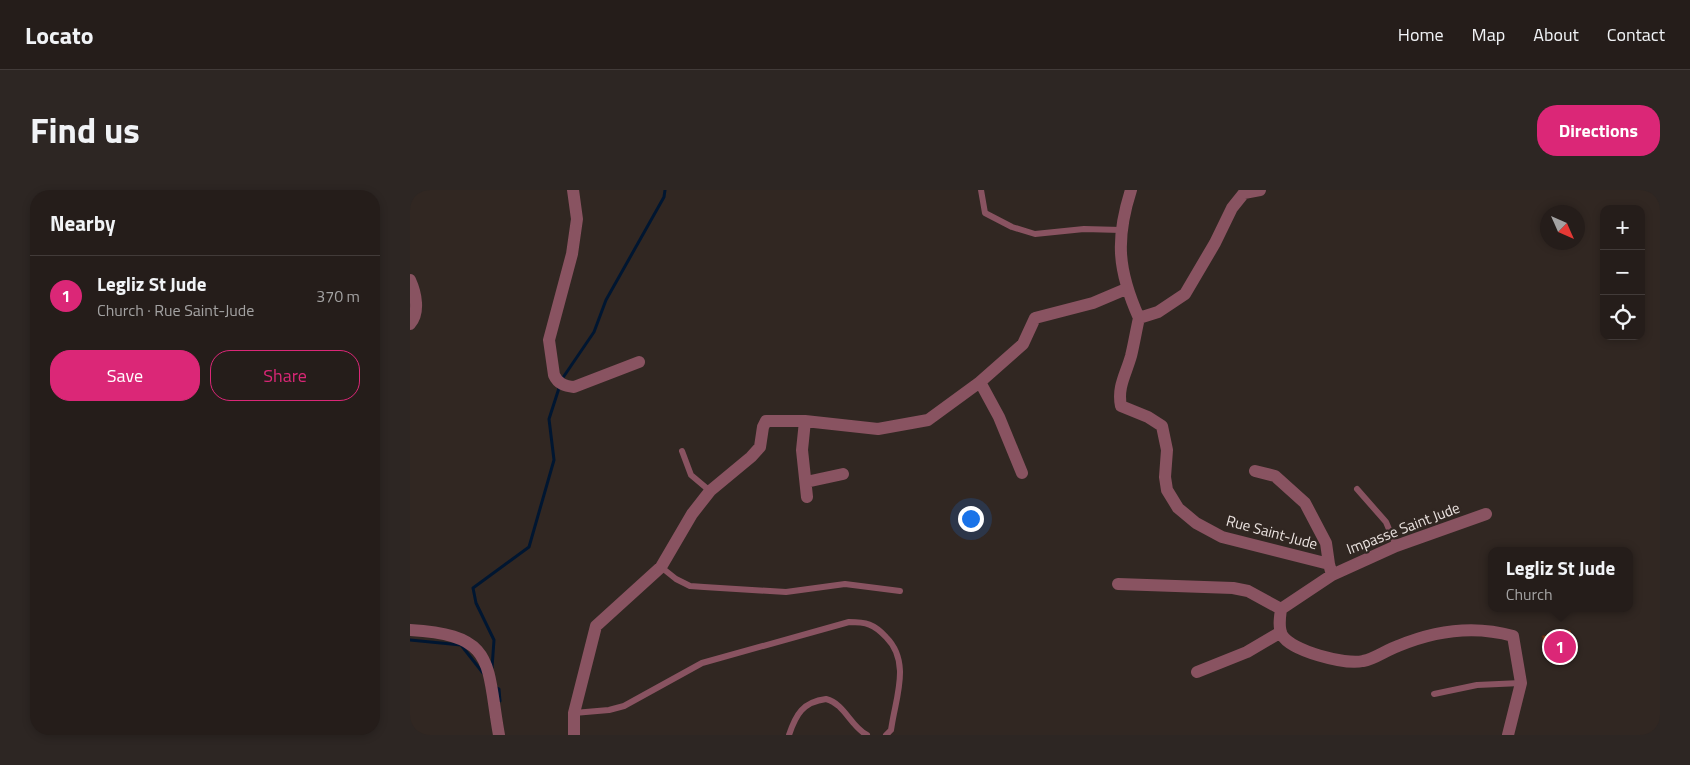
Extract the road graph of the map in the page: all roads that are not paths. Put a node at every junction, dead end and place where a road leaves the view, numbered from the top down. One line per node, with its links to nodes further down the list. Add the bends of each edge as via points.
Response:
1 (573, 190): 10 (street, via 577,219 572,254 549,340 554,375 565,386 574,388)
2 (981, 190): 5 (lane, via 985,213 1035,234 1084,229)
3 (1131, 190): 5 (street)
4 (1260, 190): 8 (street, via 1244,193 1232,208 1185,294 1158,312)
5 (1121, 230): 7 (street, via 1120,250)
6 (410, 280): 9 (street, via 416,311 416,318)
7 (1126, 289): 8 (street); 11 (street, via 1093,303 1035,318 1023,344)
8 (1139, 318): 24 (street, Rue Saint-Jude, via 1119,396 1121,406 1162,426 1168,450 1167,490 1178,508 1196,523 1222,537)
9 (410, 324)
10 (639, 362)
11 (980, 382): 12 (street, via 928,420 878,429); 15 (street, via 999,417)
12 (805, 422): 17 (street, via 802,450); 19 (street, via 766,421 760,447)
13 (682, 451): 19 (lane, via 691,475)
14 (1255, 471): 24 (street, via 1275,476 1305,503 1326,543)
15 (1022, 473)
16 (843, 474): 17 (street)
17 (806, 482): 20 (street)
18 (1357, 489): 22 (lane, via 1386,522)
19 (710, 491): 23 (street, via 692,514)
20 (807, 497)
21 (1486, 514): 22 (street, Impasse Saint Jude)
22 (1396, 546): 24 (street, Impasse Saint Jude)
23 (661, 567): 26 (lane, via 690,586 786,592 845,584); 33 (street, via 596,626)
24 (1330, 569): 27 (street)
25 (1118, 584): 27 (street, via 1234,588 1248,591)
26 (900, 591)
27 (1281, 609): 29 (street)
28 (410, 630): 34 (street, via 467,641 478,650 490,674)
29 (1281, 632): 30 (street, via 1247,652); 31 (street, via 1291,645 1310,652 1337,660 1362,661 1425,636 1462,630 1492,630 1513,636)
30 (1197, 672)
31 (1521, 683): 32 (lane, via 1477,685); 39 (street)
32 (1434, 694)
33 (574, 713): 35 (street); 38 (lane, via 624,706 702,663 849,622 866,622 889,639 900,658 891,730)
34 (498, 735)
35 (574, 735)
36 (789, 735): 37 (lane, via 795,717 805,705 826,699 837,704)
37 (867, 735)
38 (886, 735)
39 (1508, 735)

